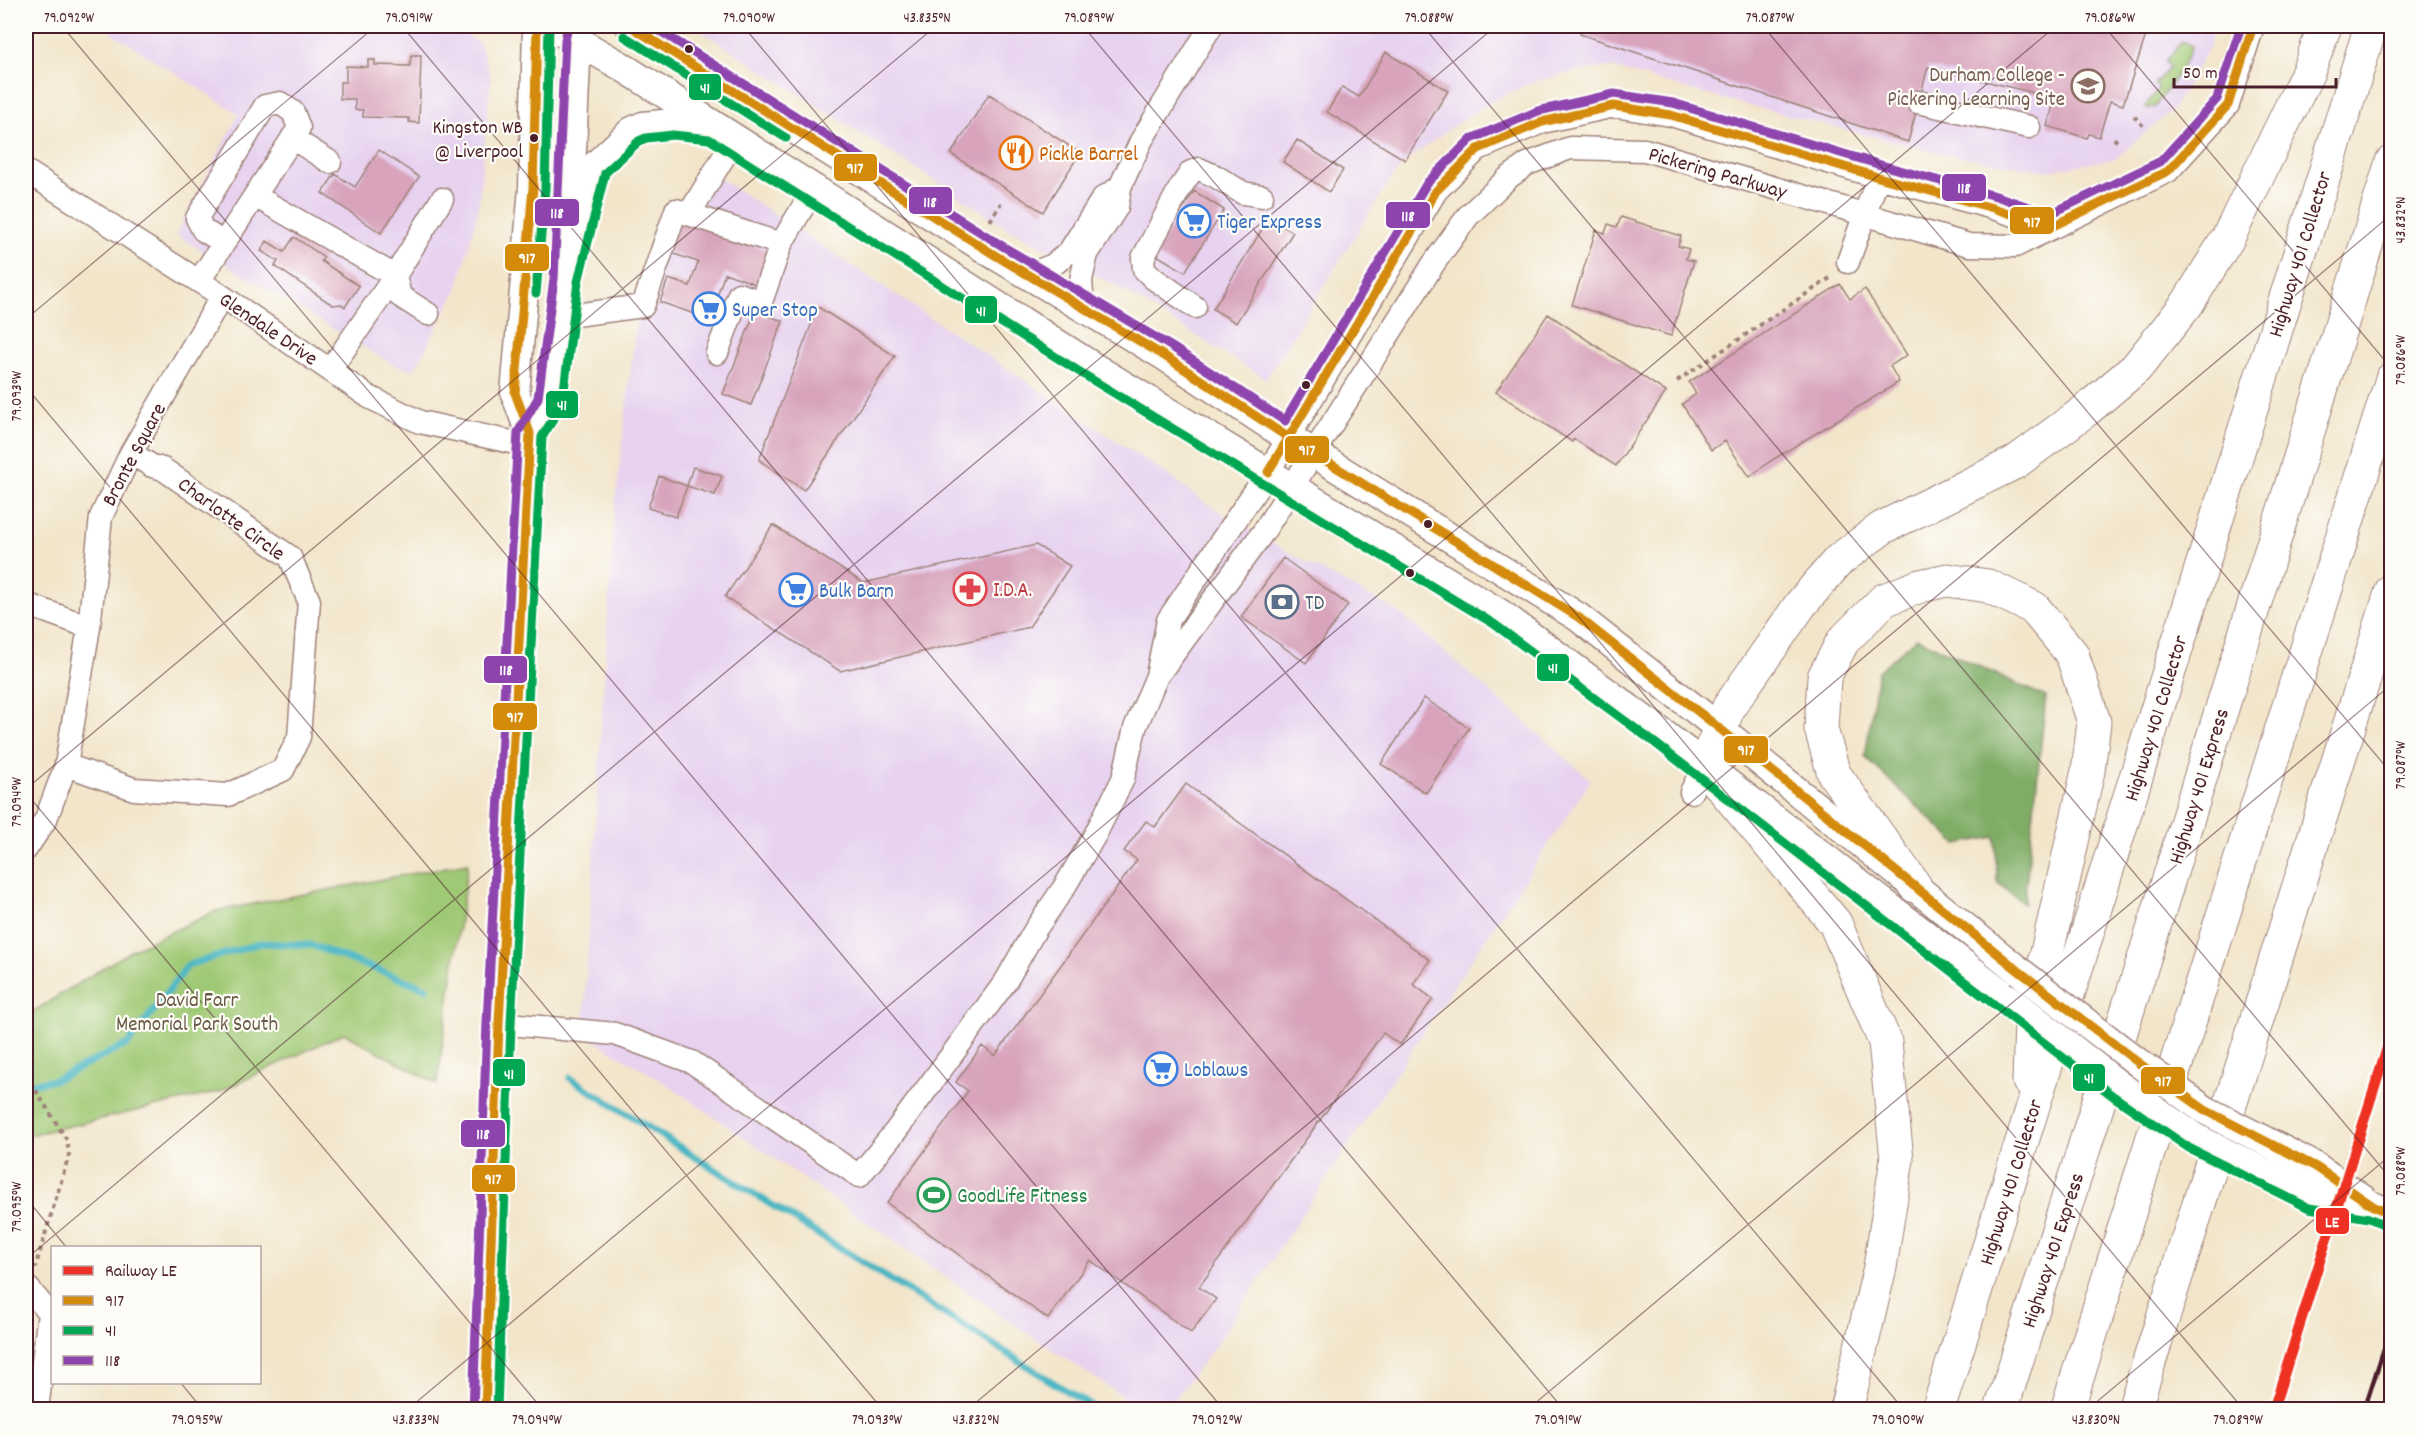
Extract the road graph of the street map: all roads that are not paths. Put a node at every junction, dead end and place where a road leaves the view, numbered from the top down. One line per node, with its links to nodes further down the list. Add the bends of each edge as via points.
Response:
1 (537, 26): 41 (main road, via 533,188 515,393)
2 (551, 26): 8 (main road)
3 (630, 26): 28 (main road)
4 (1211, 26): 17 (street, via 1142,141)
5 (2253, 26): 24 (street, Pickering Parkway, via 2228,105 2168,171)
6 (2325, 26): 50 (highway, via 2308,72 2228,238 2187,304 2136,368 2016,462 1882,528 1839,560 1801,604 1729,707)
7 (2370, 26): 56 (highway, Highway 401 Collector)
8 (578, 33): 11 (main road); 30 (main road)
9 (1918, 102): 10 (street)
10 (2029, 127)
11 (724, 133): 18 (main road); 22 (street); 30 (main road, via 673,123 632,131 594,167)
12 (292, 138): 13 (street); 19 (street); 25 (street, via 299,128 293,112 280,103 265,106 197,218 203,230)
13 (330, 162)
14 (2391, 162): 63 (highway, Highway 401 Express)
15 (26, 171): 31 (street, Glendale Drive)
16 (1878, 177): 23 (street); 24 (street, Pickering Parkway); 40 (street, Pickering Parkway, via 1671,115 1614,106 1518,131 1478,149 1436,191)
17 (1120, 187): 28 (street, via 1103,198 1069,252 1053,265); 34 (street, via 1117,207 1087,254 1081,280)
18 (813, 190): 26 (street); 44 (main road)
19 (255, 196): 25 (street); 29 (street)
20 (1262, 196): 33 (street, via 1243,193 1199,169 1191,172 1180,188 1143,258 1144,269)
21 (442, 199): 29 (street)
22 (690, 214): 26 (street); 36 (street, via 676,210 643,306)
23 (1864, 215): 24 (street, Pickering Parkway, via 1969,245 2015,246); 27 (street); 42 (street, Pickering Parkway, via 1645,150 1570,148 1527,164 1468,216)
24 (2051, 227)
25 (224, 243): 31 (street)
26 (781, 244): 37 (street, via 761,302 739,294)
27 (1845, 266)
28 (1028, 275): 34 (main road)
29 (395, 276): 35 (street, via 400,296); 38 (street)
30 (566, 280): 36 (main road)
31 (199, 281): 32 (street, Glendale Drive)
32 (222, 296): 38 (street, Glendale Drive); 43 (street, Bronte Square)
33 (1196, 307)
34 (1083, 308): 40 (main road)
35 (428, 314)
36 (560, 317): 41 (main road, via 550,402)
37 (717, 352)
38 (330, 370): 41 (street, Glendale Drive, via 369,397 420,422)
39 (2391, 378): 64 (highway)
40 (1289, 438): 42 (main road); 44 (street, Pickering Parkway)
41 (529, 440): 55 (main road)
42 (1314, 452): 45 (street, Pickering Parkway); 50 (main road, via 1578,617)
43 (131, 453): 48 (street, Bronte Square, via 101,517); 51 (street, Charlotte Circle, via 162,469 290,557 309,601 299,737 283,770 228,795 134,789)
44 (1268, 472): 45 (main road); 49 (street, Pickering Parkway, via 1167,620)
45 (1293, 489): 49 (street, Pickering Parkway); 52 (main road, via 1501,614 1662,733)
46 (2391, 590): 65 (highway)
47 (26, 604): 48 (street)
48 (88, 627): 51 (street, Bronte Square)
49 (1157, 676): 55 (street, via 1135,728 1124,779 1095,836 1006,981 859,1176 692,1062 615,1034)
50 (1719, 728): 52 (highway); 54 (main road)
51 (66, 765): 53 (street, Bronte Square, via 46,819)
52 (1697, 779): 57 (main road, bridge, via 2008,998 2120,1086 2194,1137 2314,1197); 61 (highway, via 1835,923 1885,1041 1897,1159 1880,1267)
53 (26, 849)
54 (1915, 886): 56 (highway, via 1834,774 1821,729 1824,677 1843,641 1884,600 1920,585 1947,580 1988,586 2034,608 2072,654 2094,722 2088,771 2031,1023); 57 (main road, bridge, via 2019,971 2205,1110 2316,1167)
55 (499, 1023): 60 (main road)
56 (2027, 1127): 62 (highway, Highway 401 Collector)
57 (2382, 1211)
58 (27, 1289): 59 (street, via 49,1313)
59 (37, 1410)
60 (485, 1410)
61 (1846, 1410)
62 (1938, 1410)
63 (2001, 1410)
64 (2067, 1410)
65 (2134, 1410)

